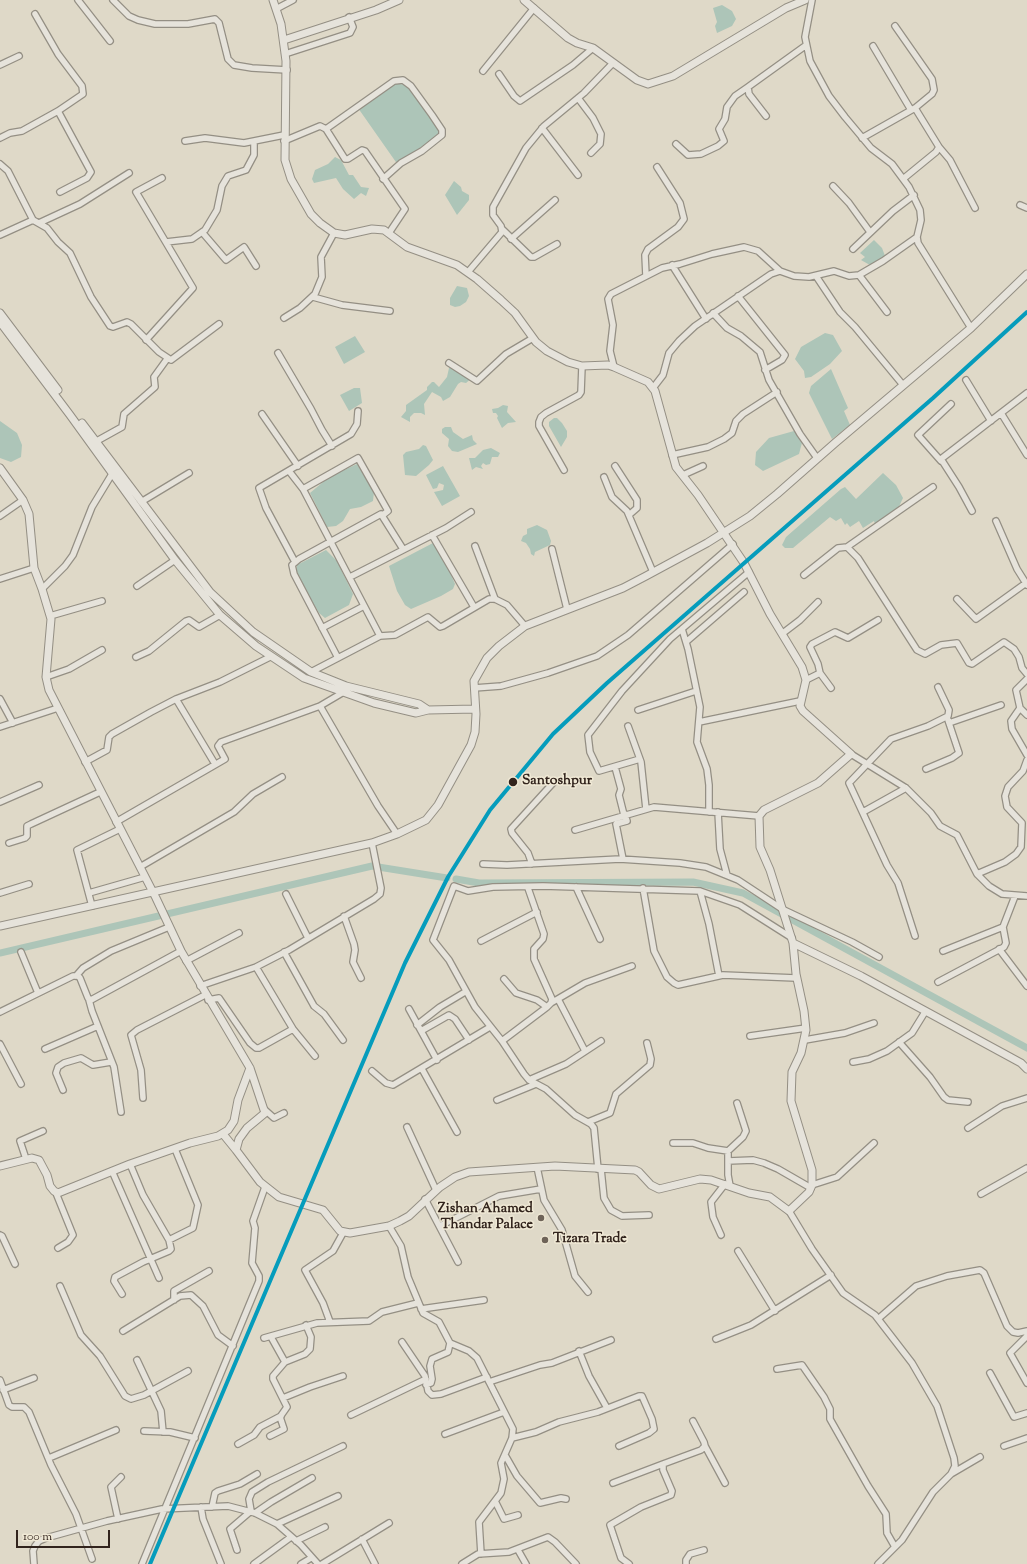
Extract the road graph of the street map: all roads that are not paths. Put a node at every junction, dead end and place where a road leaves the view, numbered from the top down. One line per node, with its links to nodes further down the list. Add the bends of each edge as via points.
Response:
1 (78, 0): 15 (street)
2 (113, 0): 23 (street, via 129,16 155,24 188,24 214,19 219,23 228,58 234,65)
3 (273, 0): 10 (street)
4 (293, 0): 10 (street)
5 (399, 0): 12 (street, via 376,10)
6 (524, 0): 9 (street)
7 (805, 0): 21 (street, via 655,84 643,83)
8 (812, 0): 16 (street)
9 (534, 8): 18 (street, via 577,43); 24 (street)
10 (276, 9): 14 (street)
11 (35, 14): 29 (street, via 58,54 84,90 80,98)
12 (349, 17): 14 (street); 19 (street, via 353,27 350,33)
13 (895, 26): 28 (street, via 935,85 932,94)
14 (284, 40): 19 (street)
15 (110, 41)
16 (805, 46): 26 (street); 35 (street, via 829,96)
17 (873, 46): 28 (street)
18 (593, 48): 21 (street); 25 (street, via 573,65 520,101)
19 (285, 54): 23 (street)
20 (19, 56): 22 (street)
21 (613, 63): 27 (street)
22 (0, 65)
23 (287, 70): 34 (street)
24 (483, 71)
25 (499, 74)
26 (748, 87): 30 (street, via 749,94); 38 (street, via 735,96 727,107 719,129 724,141 718,146 701,154 688,155)
27 (578, 98): 31 (street); 40 (street, via 601,134 600,144)
28 (913, 109): 35 (street); 39 (street)
29 (58, 111): 33 (street, via 22,131); 51 (street, via 90,172 87,178)
30 (766, 116)
31 (542, 128): 46 (street); 59 (street, via 513,169 493,207 493,215)
32 (326, 129): 34 (street, via 320,126); 41 (street); 48 (street, via 394,81 403,80 411,86 439,125 442,135 401,163)
33 (0, 138)
34 (284, 138): 37 (street); 61 (street, via 285,160 291,179 311,214)
35 (862, 138): 49 (street, via 892,164)
36 (185, 141): 37 (street, via 205,138 227,142)
37 (254, 142): 60 (street, via 254,155 246,170 228,176 222,186 217,210)
38 (676, 144)
39 (939, 146): 49 (street, via 936,152); 55 (street, via 950,160)
40 (591, 153)
41 (345, 159): 43 (street); 48 (street, via 362,150 365,151)
42 (0, 164): 57 (street, via 8,171)
43 (348, 164)
44 (657, 167): 76 (street, via 680,203 684,219 678,227 648,249 645,255)
45 (130, 173): 58 (street, via 80,204)
46 (578, 175)
47 (162, 178): 67 (street, via 136,192)
48 (383, 179): 63 (street, via 405,209)
49 (904, 179): 52 (street)
50 (833, 186): 62 (street)
51 (60, 192)
52 (914, 195): 62 (street); 65 (street, via 921,220)
53 (555, 200): 66 (street)
54 (1020, 205): 56 (street)
55 (975, 208)
56 (1027, 208)
57 (33, 220): 58 (street); 64 (street)
58 (39, 223): 90 (street, via 70,252 107,323 114,327 124,323 131,324)
59 (502, 229): 66 (street); 73 (street)
60 (202, 232): 67 (street, via 192,239); 71 (street, via 226,260 244,247)
61 (334, 232): 63 (street, via 345,235 372,229); 79 (street, via 321,257 321,284)
62 (870, 232): 69 (street)
63 (389, 233): 73 (street, via 407,247 446,260)
64 (0, 235)
65 (917, 237): 75 (street); 88 (street, via 928,262)
66 (511, 238): 68 (street, via 531,257)
67 (166, 242): 90 (street, via 193,288)
68 (557, 244)
69 (853, 249)
70 (672, 265): 72 (street, via 744,247 758,251); 76 (street); 85 (street)
71 (256, 266)
72 (780, 271): 77 (street, via 801,277); 78 (street, via 771,274)
73 (468, 272): 89 (street, via 515,313)
74 (1027, 274): 88 (street)
75 (859, 275): 77 (street, via 849,276 834,271); 81 (street)
76 (646, 276): 95 (street, via 608,298 612,319 610,352)
77 (816, 276): 98 (street, via 840,312)
78 (738, 296): 83 (street); 96 (street, via 785,355 782,360)
79 (312, 297): 80 (street, via 342,305); 84 (street)
80 (390, 311)
81 (886, 312)
82 (0, 313): 107 (street)
83 (713, 313): 85 (street); 96 (street, via 727,328 760,352)
84 (284, 318)
85 (706, 319): 99 (street, via 674,346 669,353 663,375)
86 (0, 322): 119 (street)
87 (219, 324): 92 (street, via 174,359)
88 (971, 328): 98 (street)
89 (533, 338): 93 (street, via 506,354 477,381); 94 (street, via 541,347 557,357)
90 (146, 340): 92 (street)
91 (278, 353): 108 (street)
92 (167, 359): 107 (street, via 154,378 155,387 124,414 122,427)
93 (449, 363)
94 (582, 366): 95 (street); 117 (street, via 580,395 546,413 539,422)
95 (614, 367): 99 (street, via 639,378)
96 (765, 370): 100 (street)
97 (966, 380): 106 (street)
98 (903, 385): 111 (street)
99 (653, 388): 109 (street, via 662,408)
100 (777, 392): 109 (street, via 743,414 736,421 732,433 724,440 708,447); 111 (street, via 800,434)
101 (1027, 393): 104 (street)
102 (951, 404): 112 (street, via 918,435)
103 (358, 411): 108 (street, via 355,430)
104 (1001, 413): 106 (street); 110 (street)
105 (262, 414): 113 (street)
106 (991, 421): 112 (street)
107 (95, 442): 119 (street)
108 (332, 446): 113 (street)
109 (672, 455): 121 (street)
110 (1027, 455)
111 (817, 458): 133 (street, via 750,516)
112 (941, 461): 127 (street, via 959,486)
113 (298, 466): 118 (street)
114 (615, 466): 129 (street, via 637,500 637,508)
115 (703, 466): 121 (street)
116 (0, 468): 125 (street)
117 (564, 470)
118 (289, 471): 124 (street); 142 (street, via 268,481 259,488 259,491)
119 (114, 472): 126 (street); 141 (street); 151 (street, via 92,507 66,566)
120 (189, 473): 126 (street)
121 (683, 476): 133 (street)
122 (604, 477): 129 (street, via 612,497)
123 (933, 487): 138 (street)
124 (303, 489): 131 (street, via 358,458 388,511); 135 (street)
125 (23, 500): 130 (street); 143 (street, via 30,524)
126 (141, 502): 173 (street, via 218,600 253,632)
127 (972, 511)
128 (471, 512): 134 (street)
129 (629, 515): 144 (street)
130 (0, 516)
131 (383, 516): 135 (street, via 377,515); 140 (street)
132 (996, 521): 149 (street)
133 (723, 532): 136 (street); 144 (street)
134 (432, 534): 140 (street); 158 (street)
135 (330, 542): 142 (street); 147 (street)
136 (732, 544): 145 (street); 183 (street, via 628,635 597,656 500,686)
137 (475, 546): 153 (street)
138 (847, 547): 146 (street, via 838,548); 175 (street, via 858,558 906,635 921,653 929,653 941,645 957,644 972,664 1004,642 1014,649)
139 (552, 548): 159 (street)
140 (403, 549): 147 (street)
141 (175, 560): 150 (street); 160 (street)
142 (295, 562): 164 (street, via 292,565 294,574)
143 (34, 568): 148 (street); 151 (street)
144 (653, 572): 159 (street, via 623,588)
145 (749, 572): 165 (street); 166 (street, via 770,614)
146 (804, 575)
147 (350, 577): 157 (street)
148 (0, 579)
149 (1026, 584): 154 (street, via 976,619)
150 (137, 586)
151 (42, 589): 161 (street)
152 (744, 592): 168 (street)
153 (495, 599): 158 (street, via 484,601); 163 (street, via 507,605)
154 (957, 599)
155 (102, 601): 161 (street)
156 (818, 602): 166 (street)
157 (364, 606): 164 (street); 167 (street)
158 (474, 607): 167 (street, via 440,627 428,616 395,635)
159 (566, 609): 163 (street)
160 (220, 615): 170 (street, via 199,627 189,620 186,621 149,651); 171 (street)
161 (50, 616): 176 (street, via 51,634)
162 (878, 620): 174 (street, via 848,638 835,632 812,644 810,647)
163 (525, 626): 183 (street, via 487,658 476,675)
164 (322, 628): 172 (street)
165 (682, 629): 168 (street); 210 (street, via 622,691 588,735 590,752 597,770)
166 (783, 633): 178 (street, via 802,667)
167 (380, 636): 172 (street)
168 (686, 642): 185 (street)
169 (102, 650): 176 (street, via 69,669)
170 (136, 657)
171 (270, 657): 186 (street, via 304,678); 188 (street, via 220,682)
172 (338, 658): 173 (street)
173 (311, 672): 180 (street)
174 (820, 673): 178 (street); 184 (street)
175 (1027, 674)
176 (46, 677): 192 (street)
177 (1027, 679): 182 (street)
178 (806, 680): 189 (street)
179 (1027, 684): 182 (street)
180 (346, 686): 186 (street); 195 (street, via 419,704)
181 (938, 686): 198 (street, via 950,713)
182 (1019, 686): 194 (street, via 1016,694)
183 (474, 688): 193 (street)
184 (831, 688)
185 (696, 691): 196 (street); 199 (street, via 700,707)
186 (342, 693): 191 (street); 195 (street, via 416,713)
187 (0, 699): 200 (street)
188 (176, 699): 207 (street, via 112,734 108,740 107,750); 208 (street)
189 (800, 701): 199 (street); 203 (street, via 803,711)
190 (1001, 705): 198 (street)
191 (320, 706): 208 (street, via 221,742 218,746 225,759); 227 (street)
192 (58, 708): 200 (street); 207 (street)
193 (475, 708): 195 (street); 227 (street, via 475,732 471,745 438,805 426,820)
194 (1020, 708): 197 (street); 204 (street, via 1012,717 1011,724)
195 (428, 710)
196 (638, 710)
197 (1027, 715)
198 (948, 720): 209 (street, via 895,737); 211 (street, via 959,753)
199 (699, 722): 219 (street, via 697,742 707,769)
200 (13, 724): 202 (street)
201 (628, 726): 205 (street)
202 (0, 727)
203 (851, 754): 209 (street); 223 (street, via 815,785 764,810)
204 (1027, 755)
205 (640, 759): 210 (street); 218 (street)
206 (1027, 760): 234 (street, via 1023,771 1008,787 1005,796 1007,807 1022,823 1021,847 1005,862)
207 (85, 762): 216 (street)
208 (215, 764): 224 (street)
209 (867, 764): 215 (street); 221 (street, via 849,783)
210 (615, 767): 222 (street, via 621,789 619,796)
211 (926, 769)
212 (282, 777): 233 (street, via 252,794 234,812)
213 (553, 783): 232 (street, via 511,829 528,853)
214 (39, 785): 217 (street)
215 (906, 788): 221 (street); 234 (street, via 916,796 940,826 959,838)
216 (100, 792): 224 (street); 228 (street, via 27,826 27,836)
217 (0, 802)
218 (646, 809): 219 (street, via 665,807); 222 (street)
219 (709, 812): 220 (street)
220 (718, 812): 223 (street); 235 (street, via 720,848)
221 (863, 812): 256 (street, via 886,865 898,884)
222 (625, 814): 226 (street); 230 (street, via 627,821 616,824)
223 (759, 816): 249 (street, via 760,847)
224 (116, 822): 225 (street)
225 (120, 829): 233 (street); 243 (street, via 77,850)
226 (575, 830)
227 (397, 834): 229 (street)
228 (10, 843)
229 (372, 843): 245 (street); 251 (street, via 380,894)
230 (623, 859): 232 (street); 235 (street, via 706,867)
231 (483, 864): 232 (street)
232 (532, 864)
233 (140, 867): 236 (street)
234 (977, 874): 246 (street, via 1002,894)
235 (727, 875): 249 (street)
236 (145, 877): 243 (street); 245 (street)
237 (29, 884): 242 (street)
238 (576, 887): 239 (street); 240 (street); 259 (street)
239 (528, 888): 250 (street); 278 (street, via 493,887 468,891 454,886 433,940 449,960)
240 (643, 888): 241 (street); 271 (street, via 651,942 667,977 678,985)
241 (700, 891): 257 (street, via 740,905); 271 (street)
242 (0, 893)
243 (89, 893): 248 (street)
244 (286, 894): 258 (street)
245 (155, 895): 248 (street); 253 (street)
246 (1015, 896): 247 (street); 254 (street)
247 (1027, 896)
248 (92, 906): 252 (street)
249 (783, 911): 257 (street); 266 (street)
250 (537, 912): 260 (street); 283 (street, via 544,934 534,949 534,959 550,993)
251 (344, 916): 258 (street); 272 (street, via 354,944 353,962)
252 (0, 926)
253 (169, 927): 262 (street); 270 (street, via 111,951 83,968)
254 (1003, 927): 261 (street, via 1006,945); 263 (street)
255 (239, 933): 267 (street)
256 (915, 936)
257 (792, 937): 273 (street); 286 (street)
258 (308, 938): 265 (street)
259 (600, 939)
260 (480, 941)
261 (999, 949): 275 (street); 277 (street)
262 (181, 951): 267 (street); 282 (street)
263 (943, 951)
264 (21, 952): 279 (street)
265 (284, 952): 269 (street); 295 (street, via 314,1006 324,1014)
266 (879, 956)
267 (186, 961): 276 (street)
268 (632, 966): 281 (street, via 585,983)
269 (256, 967): 276 (street); 292 (street)
270 (76, 976): 279 (street); 282 (street, via 80,978)
271 (719, 976): 273 (street)
272 (361, 978)
273 (796, 978): 291 (street)
274 (504, 979): 283 (street, via 516,993)
275 (938, 982)
276 (200, 986): 280 (street)
277 (1027, 986)
278 (465, 992): 288 (street); 290 (street)
279 (38, 993): 285 (street)
280 (207, 997): 292 (street, via 219,998 256,1048); 309 (street); 317 (street, via 131,1035 140,1070)
281 (558, 999): 283 (street); 304 (street)
282 (89, 1000): 289 (street)
283 (549, 1005): 298 (street)
284 (408, 1009): 288 (street)
285 (0, 1012)
286 (925, 1012): 300 (street, via 918,1027); 311 (street)
287 (874, 1023): 297 (street)
288 (417, 1025): 293 (street)
289 (98, 1026): 303 (street); 307 (street)
290 (490, 1027): 296 (street); 298 (street)
291 (806, 1028): 294 (street); 297 (street)
292 (293, 1029): 305 (street)
293 (421, 1030): 296 (street, via 450,1015 456,1019); 306 (street)
294 (750, 1036)
295 (343, 1040)
296 (469, 1040): 306 (street)
297 (804, 1040): 346 (street, via 792,1072 791,1101 812,1170)
298 (502, 1041): 313 (street)
299 (601, 1041): 304 (street)
300 (899, 1042): 308 (street, via 881,1054); 320 (street, via 944,1097 948,1100)
301 (647, 1043): 325 (street, via 650,1065 616,1094 610,1113)
302 (0, 1044): 314 (street)
303 (45, 1049)
304 (586, 1051): 313 (street, via 566,1064)
305 (315, 1056)
306 (437, 1060): 310 (street)
307 (111, 1062): 316 (street, via 93,1065 81,1058 64,1063 56,1072); 323 (street)
308 (853, 1062)
309 (250, 1068): 322 (street); 330 (street, via 238,1100 234,1121)
310 (422, 1068): 312 (street, via 393,1085 386,1083); 329 (street)
311 (1027, 1069)
312 (372, 1071)
313 (529, 1080): 315 (street)
314 (21, 1084)
315 (536, 1084): 319 (street); 325 (street, via 546,1089 575,1115)
316 (63, 1090)
317 (143, 1098)
318 (1027, 1098): 327 (street, via 1002,1106)
319 (497, 1100)
320 (968, 1102)
321 (737, 1103): 335 (street, via 746,1134)
322 (265, 1110): 324 (street, via 274,1118); 334 (street, via 239,1139)
323 (121, 1112)
324 (284, 1113)
325 (588, 1122): 342 (street, via 596,1134)
326 (407, 1127): 348 (street)
327 (968, 1128)
328 (43, 1131): 336 (street, via 20,1141)
329 (457, 1132)
330 (223, 1134): 333 (street); 334 (street)
331 (674, 1143): 335 (street, via 694,1143)
332 (874, 1143): 346 (street, via 837,1177)
333 (175, 1148): 338 (street); 359 (street, via 192,1187 198,1212 193,1228)
334 (236, 1150): 345 (street)
335 (728, 1152): 337 (street)
336 (26, 1159): 339 (street); 349 (street, via 39,1160 50,1186)
337 (728, 1161): 344 (street); 346 (street, via 749,1160 764,1163)
338 (130, 1164): 343 (street); 359 (street, via 143,1195)
339 (0, 1166)
340 (537, 1167): 342 (street); 347 (street); 348 (street, via 469,1172 455,1177)
341 (1027, 1168): 350 (street)
342 (599, 1169): 344 (street, via 635,1170 651,1185 659,1188 700,1179); 353 (street, via 606,1205 611,1210 622,1216)
343 (112, 1171): 349 (street); 362 (street)
344 (727, 1185): 352 (street, via 775,1199); 358 (street, via 711,1202 713,1217)
345 (265, 1186): 356 (street, via 284,1199 323,1210); 387 (street, via 253,1221 255,1228 252,1263 259,1281)
346 (811, 1187): 352 (street)
347 (541, 1189): 355 (street, via 499,1196); 369 (street, via 544,1200 562,1230 575,1276)
348 (436, 1190): 351 (street)
349 (56, 1193): 360 (street, via 73,1235 68,1242)
350 (981, 1194)
351 (425, 1199): 354 (street, via 409,1216); 355 (street)
352 (789, 1211): 366 (street)
353 (649, 1214)
354 (389, 1226): 356 (street); 373 (street, via 401,1246 408,1277)
355 (440, 1226): 363 (street)
356 (343, 1233): 376 (street, via 333,1251 305,1270)
357 (0, 1235): 364 (street)
358 (721, 1235)
359 (170, 1240): 362 (street, via 171,1250)
360 (58, 1248)
361 (738, 1251): 374 (street)
362 (151, 1259): 367 (street); 370 (street, via 114,1279)
363 (458, 1262)
364 (15, 1264)
365 (209, 1272): 371 (street, via 174,1291)
366 (831, 1276): 374 (street); 375 (street, via 848,1298 870,1310)
367 (159, 1278)
368 (60, 1286): 401 (street, via 81,1335 100,1356 122,1394 131,1399)
369 (588, 1292)
370 (122, 1294)
371 (174, 1300): 378 (street); 387 (street, via 186,1295 194,1297 203,1306 218,1335)
372 (484, 1300): 373 (street)
373 (420, 1306): 376 (street, via 382,1312 369,1321); 386 (street, via 427,1316 439,1322)
374 (775, 1311): 383 (street, via 743,1329)
375 (878, 1319): 379 (street, via 916,1286 947,1276 980,1270 984,1273 1007,1326 1013,1332); 427 (street, via 912,1363 937,1406 954,1458 955,1466)
376 (330, 1322): 377 (street)
377 (306, 1325): 381 (street); 390 (street, via 311,1337 310,1349)
378 (123, 1331)
379 (1027, 1331)
380 (1027, 1336): 399 (street, via 1010,1353)
381 (271, 1337): 382 (street); 390 (street)
382 (264, 1338)
383 (716, 1339)
384 (611, 1340): 388 (street)
385 (402, 1342): 398 (street)
386 (450, 1343): 397 (street, via 474,1354); 398 (street, via 448,1352 432,1359 432,1379 431,1382)
387 (233, 1346): 414 (street)
388 (579, 1351): 397 (street, via 552,1363); 403 (street, via 589,1376)
389 (137, 1360): 401 (street)
390 (285, 1362): 402 (street, via 273,1376)
391 (778, 1369): 447 (street, via 802,1365 830,1409 830,1419 886,1514 887,1533)
392 (188, 1371): 401 (street)
393 (990, 1373): 405 (street, via 1014,1417)
394 (344, 1376): 402 (street, via 310,1386)
395 (34, 1378): 400 (street)
396 (0, 1380): 400 (street)
397 (488, 1380): 398 (street, via 437,1395 429,1393); 404 (street)
398 (426, 1382): 406 (street)
399 (1027, 1383)
400 (3, 1390): 424 (street, via 9,1405 24,1407 29,1412)
401 (151, 1390): 411 (street, via 161,1411)
402 (283, 1398): 407 (street, via 287,1410)
403 (607, 1408): 415 (street); 419 (street, via 641,1395 652,1418 652,1431)
404 (504, 1412): 412 (street); 415 (street, via 513,1430)
405 (1027, 1413)
406 (351, 1415)
407 (281, 1416): 413 (street, via 284,1429); 417 (street, via 260,1427 254,1435)
408 (693, 1421): 420 (street)
409 (116, 1430): 424 (street)
410 (144, 1431): 411 (street)
411 (163, 1432): 414 (street)
412 (446, 1434)
413 (270, 1436)
414 (195, 1438): 437 (street)
415 (512, 1438): 422 (street)
416 (1027, 1438): 421 (street)
417 (238, 1444)
418 (343, 1446): 438 (street, via 253,1491 249,1499)
419 (619, 1446)
420 (705, 1446): 425 (street, via 701,1450); 431 (street)
421 (1004, 1446)
422 (505, 1455): 433 (street, via 517,1476 540,1503); 434 (street, via 501,1463 504,1484)
423 (980, 1457): 427 (street)
424 (49, 1458): 444 (street)
425 (663, 1464): 430 (street); 465 (street, via 671,1495 641,1507 610,1525 621,1558)
426 (257, 1474): 436 (street, via 240,1484 215,1493)
427 (951, 1474): 447 (street, via 933,1492 912,1526)
428 (121, 1477): 440 (street, via 111,1487)
429 (312, 1478): 438 (street)
430 (613, 1483)
431 (725, 1483)
432 (338, 1496): 442 (street)
433 (566, 1499)
434 (495, 1501): 439 (street, via 506,1520); 451 (street, via 479,1522)
435 (201, 1507): 436 (street); 437 (street); 456 (street)
436 (212, 1507): 438 (street, via 228,1506)
437 (165, 1508): 440 (street); 455 (street)
438 (253, 1512): 442 (street); 448 (street, via 230,1529)
439 (518, 1515)
440 (118, 1519): 444 (street)
441 (389, 1523): 446 (street)
442 (276, 1524): 445 (street)
443 (325, 1527): 445 (street)
444 (82, 1529): 453 (street); 454 (street, via 39,1541 33,1552)
445 (294, 1539): 452 (street); 457 (street)
446 (362, 1539): 460 (street); 461 (street)
447 (895, 1547): 467 (street)
448 (238, 1550)
449 (518, 1550): 451 (street); 463 (street); 464 (street, via 548,1537)
450 (704, 1550): 466 (street, via 687,1556)
451 (481, 1554): 462 (street)
452 (312, 1558): 458 (street); 459 (street)
453 (92, 1559)
454 (34, 1564)
455 (142, 1564)
456 (220, 1564)
457 (254, 1564)
458 (301, 1564)
459 (318, 1564)
460 (322, 1564)
461 (375, 1564)
462 (462, 1564)
463 (526, 1564)
464 (576, 1564)
465 (629, 1564)
466 (686, 1564)
467 (878, 1564)

